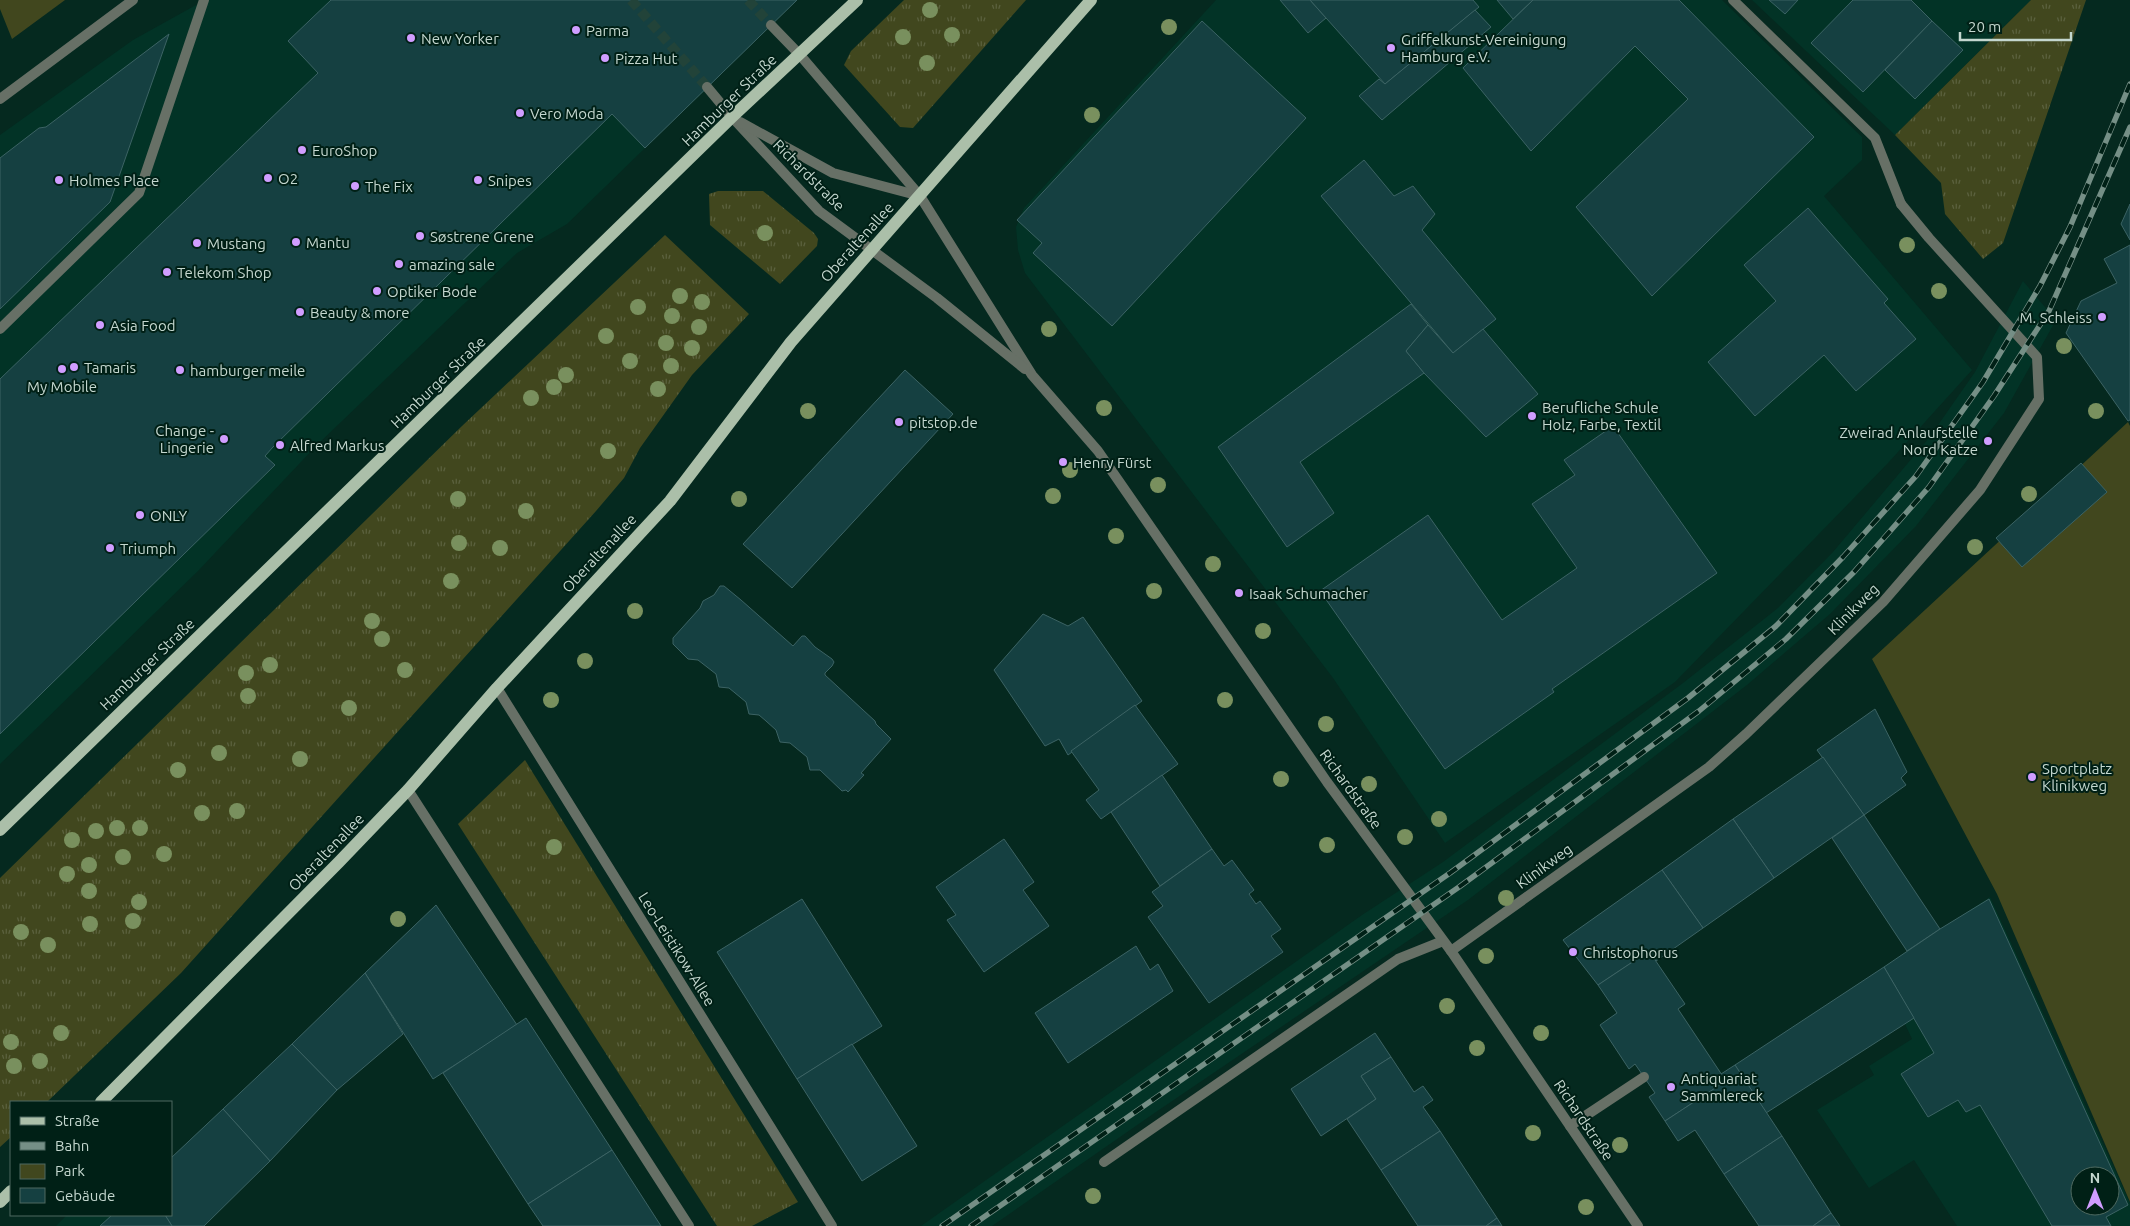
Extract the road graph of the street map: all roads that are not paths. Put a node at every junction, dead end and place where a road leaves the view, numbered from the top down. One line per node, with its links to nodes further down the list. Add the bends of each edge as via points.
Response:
1 (133, 0): 9 (street)
2 (204, 0): 13 (street, via 139,193)
3 (856, 0): 7 (main road, Hamburger Straße)
4 (1091, 0): 11 (main road, Oberaltenallee)
5 (1733, 0): 19 (street, Klinikweg, via 1875,138 1901,204 2037,357 2039,399 1980,490 1883,602 1746,734 1709,767)
6 (771, 25): 7 (street, Richardstraße)
7 (800, 54): 10 (main road, Hamburger Straße); 11 (street, Richardstraße)
8 (707, 88): 10 (street)
9 (0, 100)
10 (732, 117): 11 (street, Richardstraße, via 833,173); 12 (street, Richardstraße, via 819,210); 17 (main road, Hamburger Straße)
11 (920, 196): 12 (main road, Oberaltenallee); 14 (street, Richardstraße)
12 (872, 250): 14 (street, Richardstraße); 15 (main road, Oberaltenallee, via 791,342 670,501)
13 (0, 329)
14 (1032, 374): 18 (street, Richardstraße, via 1098,451 1327,782)
15 (497, 688): 16 (main road, Oberaltenallee); 27 (street, Leo-Leistikow-Allee)
16 (408, 790): 21 (main road, Oberaltenallee); 26 (street)
17 (0, 830)
18 (1443, 941): 19 (street, Richardstraße); 23 (street, via 1398,959)
19 (1451, 951): 22 (street, Richardstraße)
20 (1644, 1077): 22 (street)
21 (102, 1101)
22 (1570, 1126): 28 (street, Richardstraße)
23 (1104, 1162)
24 (10, 1192): 25 (main road)
25 (0, 1202)
26 (689, 1226)
27 (832, 1226)
28 (1638, 1226)

